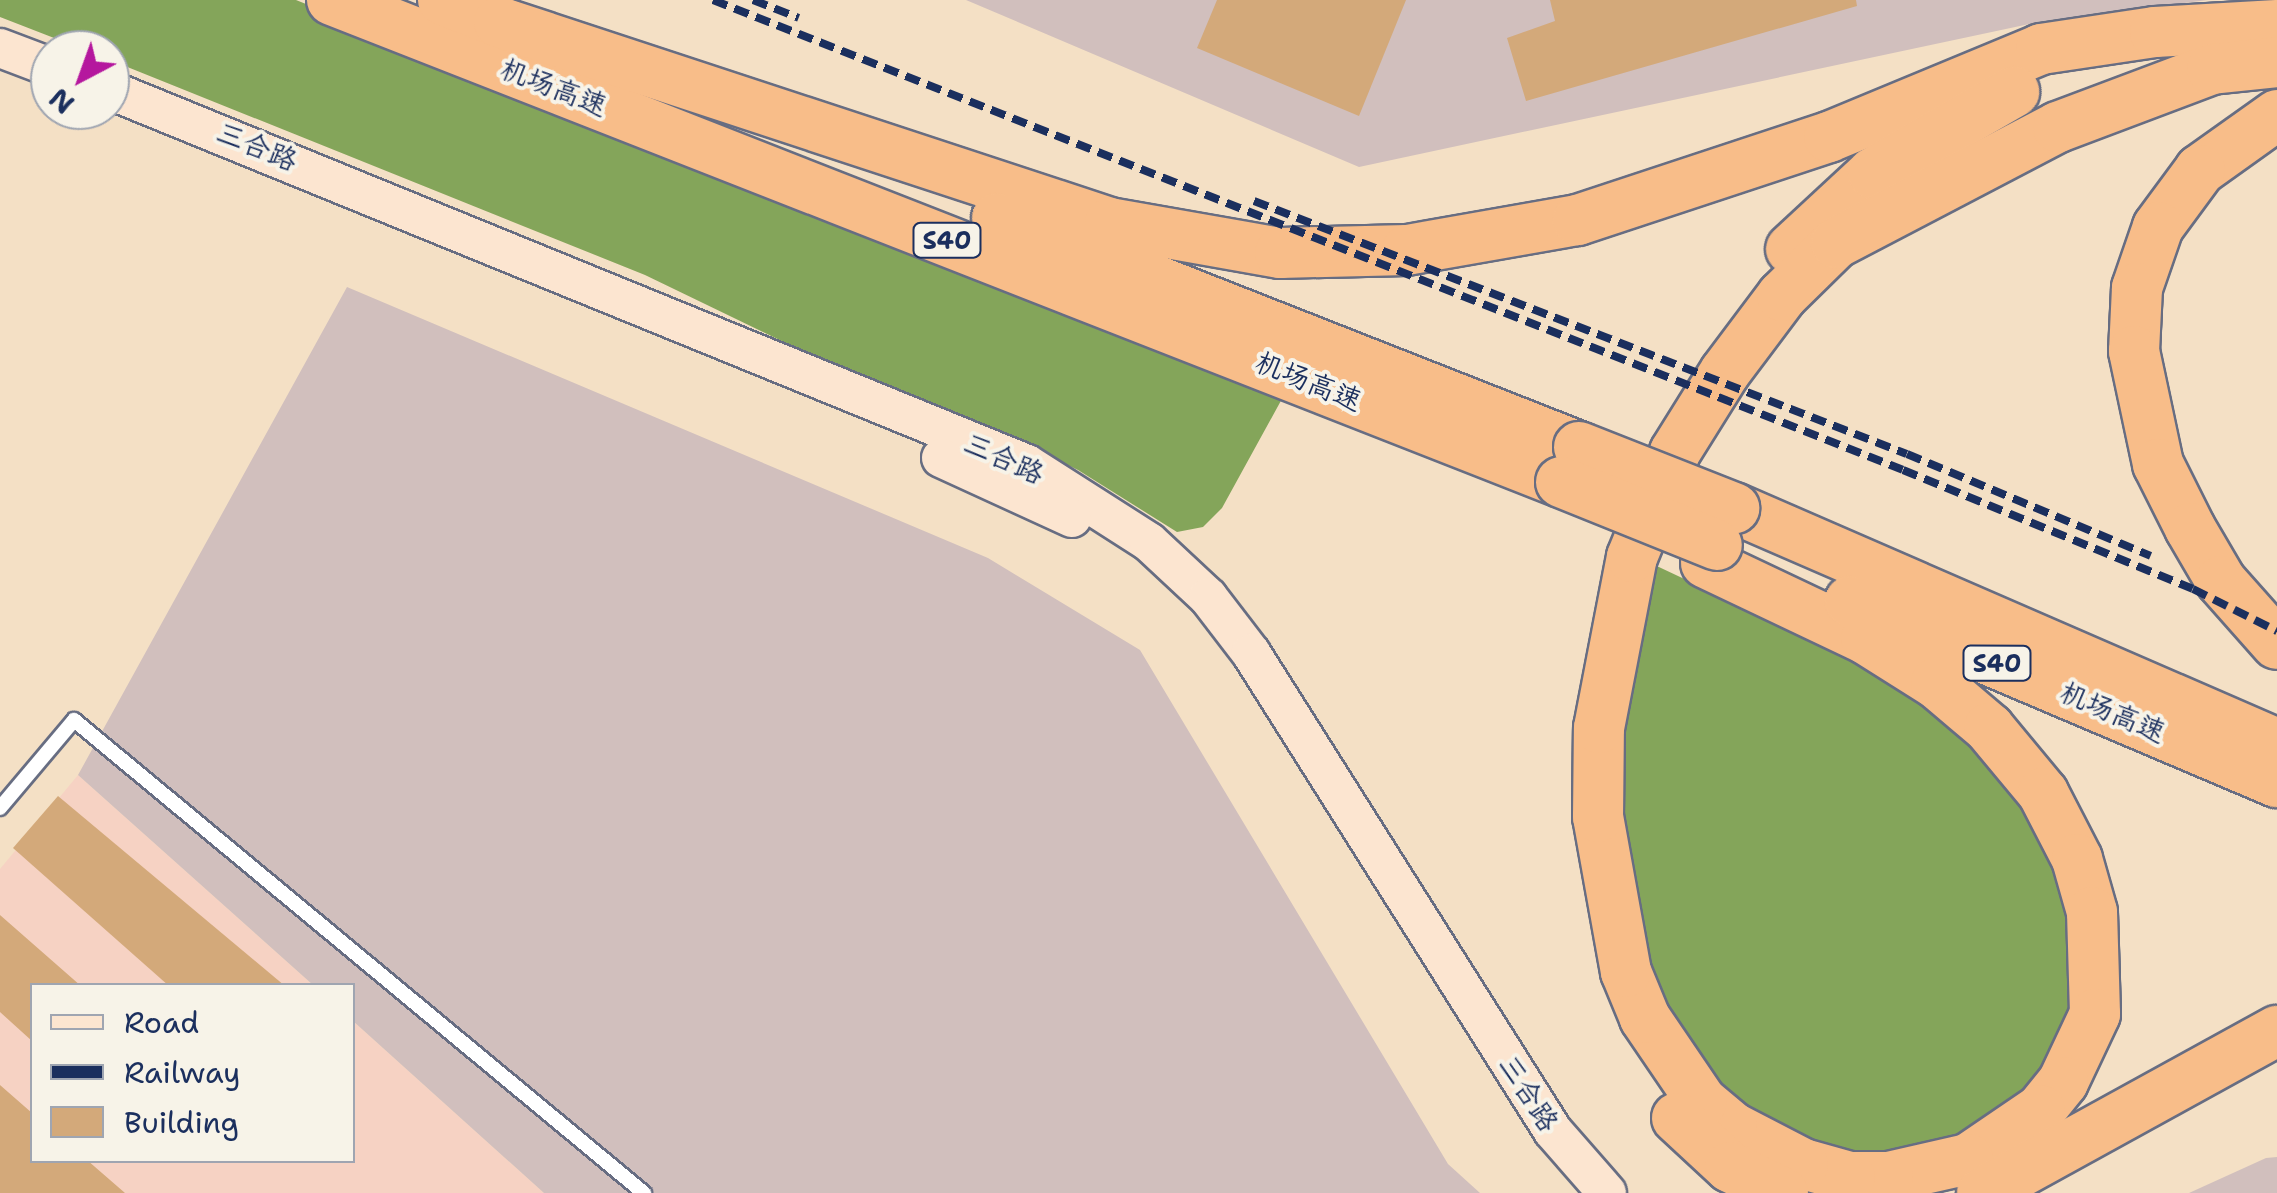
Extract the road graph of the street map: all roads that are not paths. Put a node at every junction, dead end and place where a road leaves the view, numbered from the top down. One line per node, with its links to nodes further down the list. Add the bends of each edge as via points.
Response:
1 (332, 0): 12 (highway, 机场高速 / S40)
2 (443, 0): 3 (highway, 机场高速 / S40)
3 (499, 22): 4 (highway, via 1110,223 1280,253 1407,250 1578,220 1828,137 2041,50); 12 (highway, 机场高速 / S40)
4 (2269, 37): 13 (highway, via 2212,69 2058,127 1836,243 1782,296 1724,372 1675,452 1632,557 1599,728 1598,817 1626,972 1645,1018 1702,1102 1732,1127 1803,1164 1888,1177 1968,1159 2040,1110 2063,1082 2094,1014 2092,912 2077,859 2043,793 1989,728 1936,683); 22 (highway, via 2082,66 2002,96 1873,173 1814,224 1696,358 1626,487 1602,551 1573,688 1569,778 1587,938 1628,1052 1652,1092 1730,1167)
5 (0, 48): 6 (main road)
6 (30, 59)
7 (0, 74): 8 (main road)
8 (30, 85)
9 (130, 98): 21 (main road, 三合路, via 1027,464 1149,542 1208,597 1251,654 1553,1131)
10 (2277, 114): 14 (highway, via 2200,170 2158,227 2137,288 2134,351 2158,464 2221,581)
11 (130, 124): 20 (main road, 三合路, via 1012,487 1070,516 1116,550 1192,616 1235,672 1534,1147)
12 (1570, 464): 13 (highway, 机场高速 / S40, bridge)
13 (1719, 539): 15 (highway, 机场高速 / S40); 16 (highway, 机场高速 / S40)
14 (2277, 644)
15 (2277, 744)
16 (2277, 782)
17 (0, 808): 19 (lane, via 74,720)
18 (2277, 1031): 23 (highway)
19 (640, 1190)
20 (1575, 1193)
21 (1607, 1193)
22 (1783, 1193)
23 (1982, 1193)

